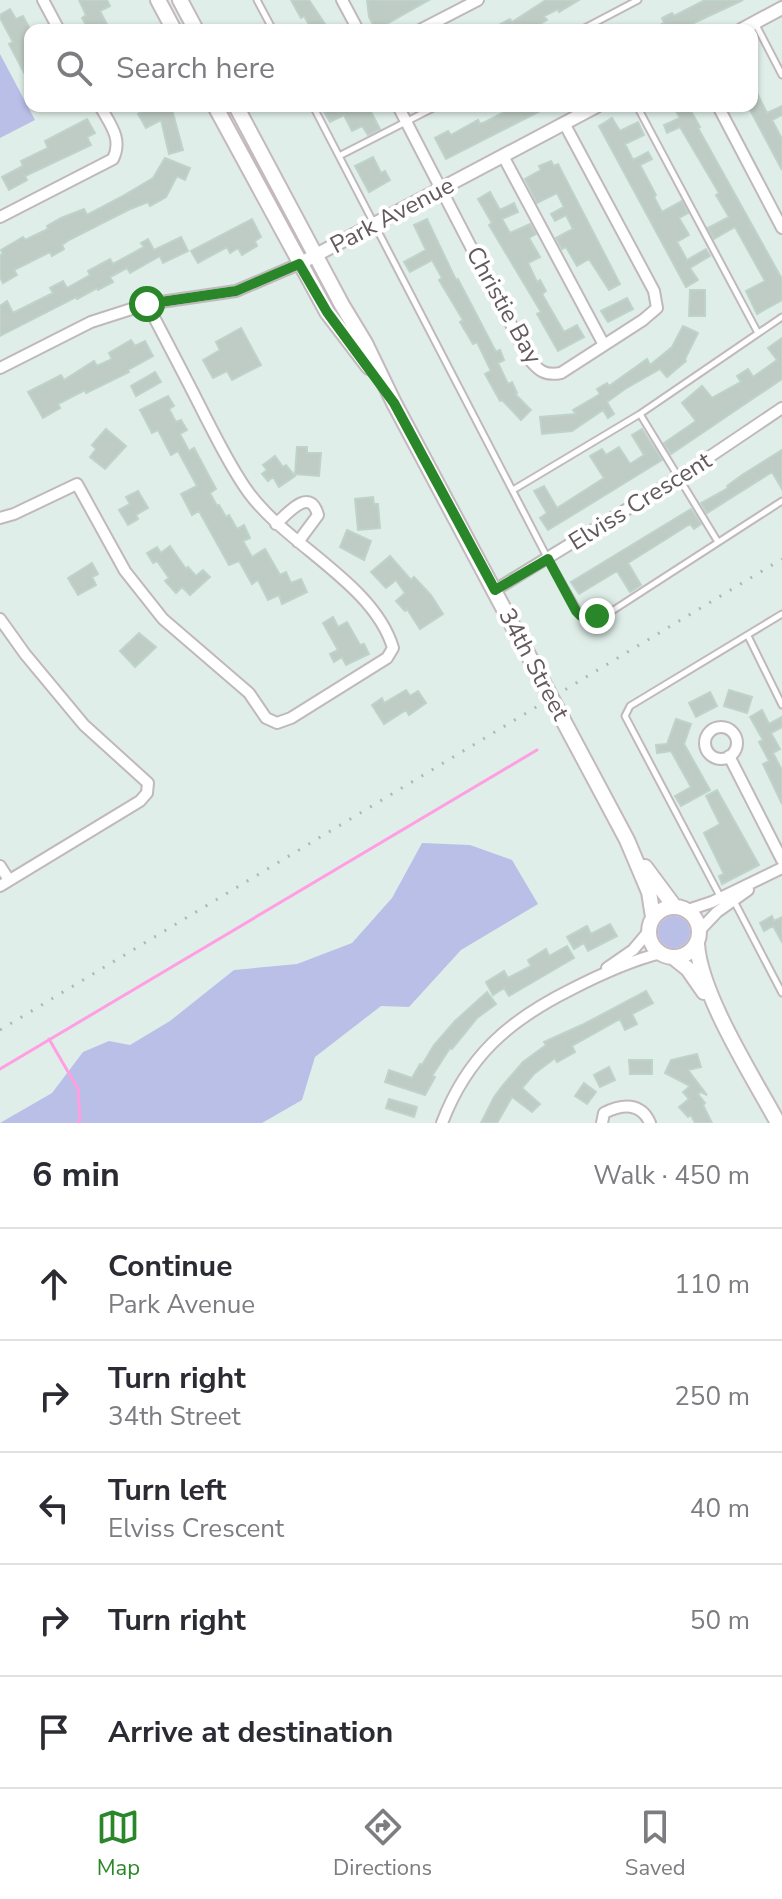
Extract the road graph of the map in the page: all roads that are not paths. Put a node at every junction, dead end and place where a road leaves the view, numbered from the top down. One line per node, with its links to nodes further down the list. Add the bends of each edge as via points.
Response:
1 (43, 0): 10 (street)
2 (158, 0): 11 (main road)
3 (180, 0): 12 (main road)
4 (257, 0): 13 (lane)
5 (342, 0): 14 (street)
6 (478, 0): 15 (street)
7 (638, 0): 16 (lane)
8 (782, 8): 9 (street)
9 (754, 23)
10 (56, 24)
11 (171, 24)
12 (193, 24)
13 (270, 24)
14 (355, 24)
15 (432, 24)
16 (601, 24)
17 (758, 30): 18 (lane)
18 (782, 75)
19 (103, 112): 33 (street, via 118,140 113,159)
20 (218, 112): 37 (main road, 34th Street)
21 (239, 112): 36 (main road, 34th Street)
22 (316, 112): 30 (lane)
23 (401, 112): 28 (street)
24 (426, 112): 28 (lane)
25 (585, 112): 29 (street, Park Avenue)
26 (640, 112): 40 (lane)
27 (721, 112): 35 (street)
28 (407, 122): 30 (lane); 32 (street)
29 (564, 123): 31 (street, Park Avenue); 41 (street, Christie Bay, via 654,291 657,308)
30 (339, 156): 34 (lane)
31 (503, 156): 32 (street, Park Avenue); 41 (street)
32 (440, 189): 34 (street, Park Avenue); 41 (street, Christie Bay, via 539,371 561,373)
33 (0, 217)
34 (374, 224): 36 (street, Park Avenue); 47 (lane)
35 (782, 228)
36 (316, 255): 37 (street, Park Avenue); 43 (main road, 34th Street)
37 (299, 264): 38 (street, Park Avenue, via 236,291); 43 (main road, 34th Street)
38 (147, 304): 42 (street, Park Avenue, via 91,322); 50 (street, via 233,467)
39 (782, 317): 40 (lane)
40 (758, 333): 45 (lane)
41 (604, 345)
42 (0, 368)
43 (394, 403): 54 (main road, 34th Street)
44 (782, 408): 46 (street, Elviss Crescent)
45 (640, 414): 46 (lane); 47 (lane)
46 (678, 478): 52 (lane); 53 (street, Elviss Crescent)
47 (513, 490): 53 (lane)
48 (782, 501): 52 (lane)
49 (0, 518): 51 (street, via 77,484 125,571 163,619 277,723 373,670 393,648 364,601)
50 (276, 524): 51 (street); 51 (street, via 300,503 313,505 318,515)
51 (298, 542)
52 (718, 542): 53 (lane, via 612,611 588,618 576,611)
53 (548, 559): 54 (street, Elviss Crescent)
54 (495, 590): 60 (main road, 34th Street)
55 (782, 614): 57 (lane)
56 (0, 619): 63 (street, via 84,725 148,783 140,801)
57 (748, 636): 58 (lane); 64 (lane, via 630,706 625,716)
58 (782, 705)
59 (729, 756): 62 (street)
60 (627, 840): 66 (main road, 34th Street); 67 (main road, 34th Street, via 649,892)
61 (0, 866): 63 (street)
62 (781, 866): 64 (street); 65 (street)
63 (4, 883)
64 (721, 898): 66 (street)
65 (733, 900): 68 (street); 71 (lane)
66 (681, 908): 67 (main road, via 666,907); 68 (main road, via 698,922)
67 (651, 924): 69 (main road, via 654,947); 70 (street, via 633,950)
68 (698, 937): 69 (main road, via 687,954); 72 (main road, via 702,971)
69 (667, 955): 70 (street); 72 (main road, via 693,975)
70 (593, 978): 73 (street, via 502,1032 465,1075)
71 (782, 993)
72 (723, 1021): 76 (main road)
73 (442, 1123)
74 (602, 1123): 75 (street, via 604,1113 619,1105 635,1107)
75 (650, 1123)
76 (778, 1123)

